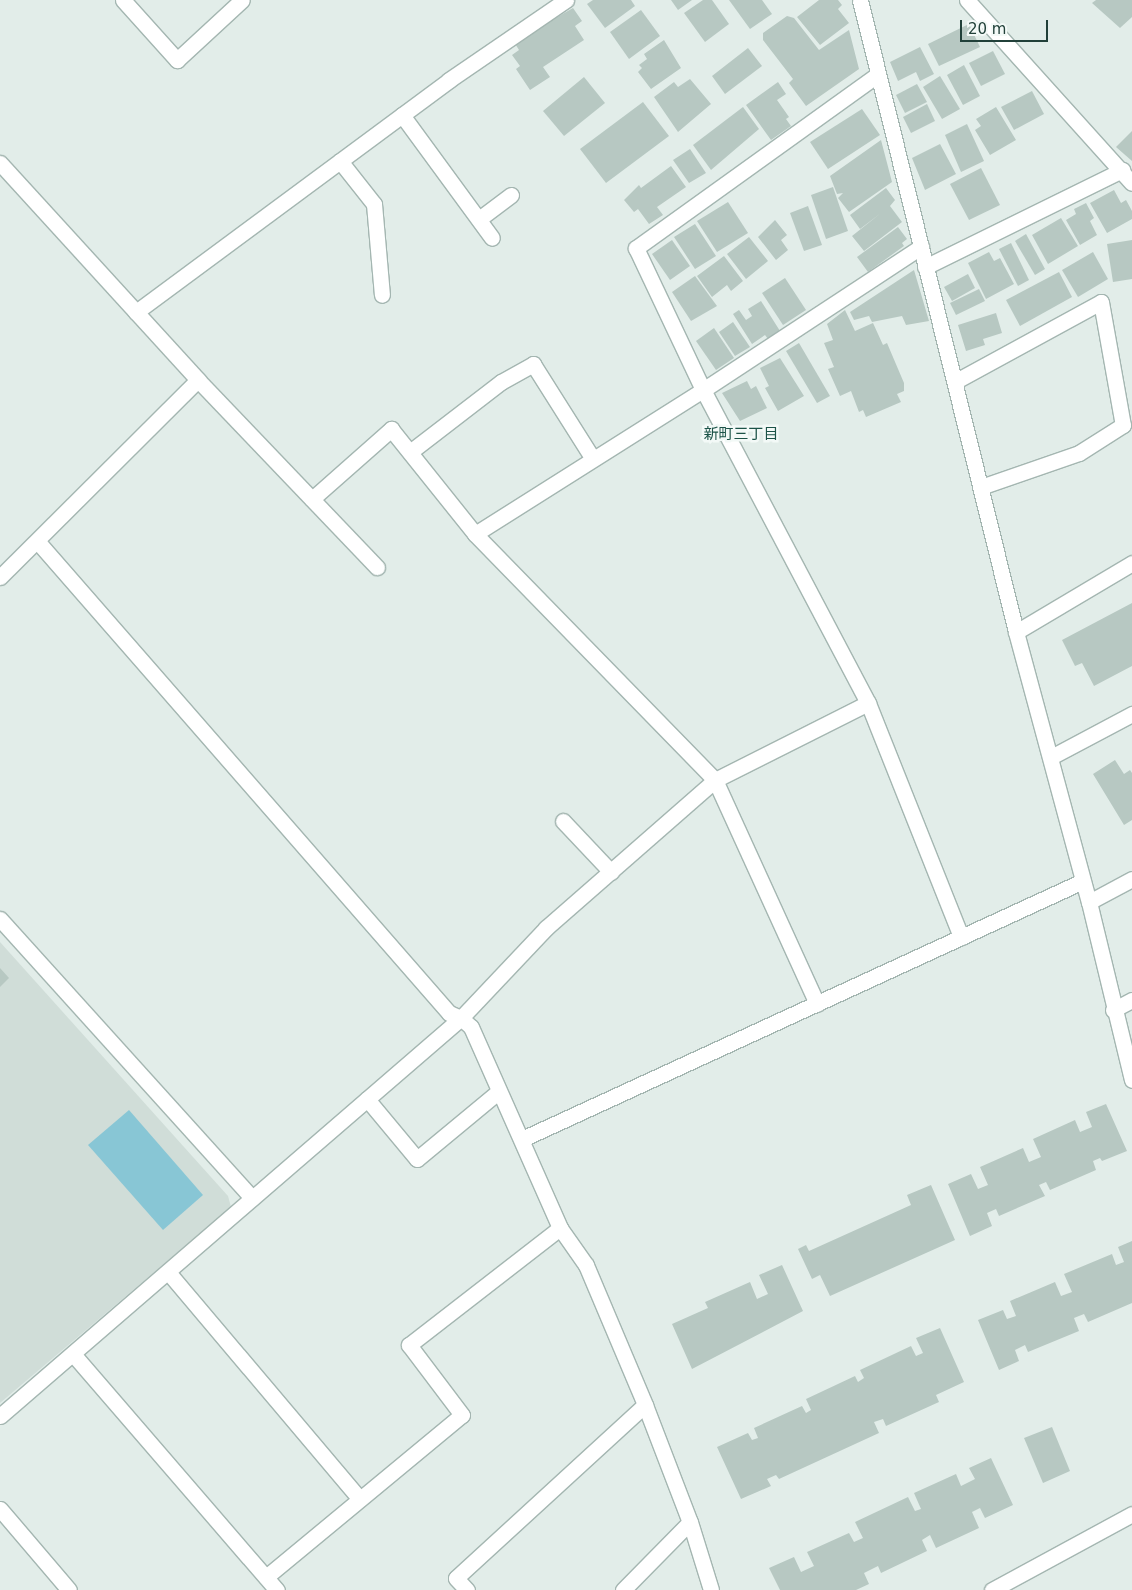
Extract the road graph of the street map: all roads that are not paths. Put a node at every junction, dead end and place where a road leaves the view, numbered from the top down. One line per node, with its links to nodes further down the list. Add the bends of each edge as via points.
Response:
1 (123, 0): 2 (street, via 177,60)
2 (242, 0)
3 (566, 0): 7 (street)
4 (860, 0): 6 (street)
5 (967, 0): 10 (street)
6 (877, 75): 15 (street); 21 (street, via 636,248)
7 (402, 115): 8 (street); 13 (street)
8 (340, 161): 17 (street, via 374,204); 18 (street)
9 (0, 163): 18 (street)
10 (1122, 170): 11 (street); 16 (street)
11 (1132, 183)
12 (511, 195): 13 (street)
13 (479, 219): 14 (street)
14 (492, 238)
15 (921, 248): 16 (street); 21 (street)
16 (925, 267): 20 (street)
17 (382, 295)
18 (136, 312): 19 (street)
19 (198, 380): 25 (street); 27 (street)
20 (956, 381): 24 (street); 24 (street, via 1101,302 1123,425 1079,453)
21 (703, 390): 23 (street); 32 (street)
22 (410, 452): 23 (street, via 500,382 533,364); 25 (street, via 391,429); 26 (street)
23 (593, 459): 26 (street)
24 (981, 487): 31 (street)
25 (312, 499): 29 (street)
26 (475, 534): 35 (street)
27 (38, 542): 30 (street); 46 (street, via 448,1013)
28 (1132, 564): 31 (street)
29 (377, 566)
30 (0, 577)
31 (1016, 632): 34 (street)
32 (868, 703): 35 (street); 42 (street)
33 (1132, 714): 34 (street)
34 (1051, 757): 39 (street)
35 (714, 780): 37 (street); 44 (street)
36 (563, 821): 37 (street)
37 (611, 872): 46 (street, via 546,928)
38 (1132, 879): 40 (street)
39 (1083, 881): 40 (street); 42 (street)
40 (1089, 902): 45 (street)
41 (0, 919): 51 (street)
42 (961, 937): 44 (street)
43 (1132, 1000): 45 (street)
44 (817, 1004): 50 (street)
45 (1113, 1010): 47 (street)
46 (461, 1018): 48 (street, via 471,1027); 49 (street)
47 (1132, 1080)
48 (498, 1092): 49 (street, via 417,1159); 50 (street)
49 (367, 1099): 51 (street)
50 (522, 1139): 52 (street)
51 (252, 1198): 53 (street)
52 (560, 1228): 55 (street, via 586,1265); 57 (street, via 409,1345 462,1415)
53 (168, 1272): 54 (street); 57 (street)
54 (72, 1354): 56 (street); 61 (street)
55 (645, 1404): 60 (street); 64 (street, via 456,1578)
56 (0, 1416)
57 (360, 1499): 61 (street)
58 (0, 1509): 62 (street)
59 (1132, 1514): 67 (street)
60 (690, 1522): 65 (street); 66 (street)
61 (266, 1578): 63 (street)
62 (69, 1590)
63 (277, 1590)
64 (467, 1590)
65 (623, 1590)
66 (711, 1590)
67 (992, 1590)

